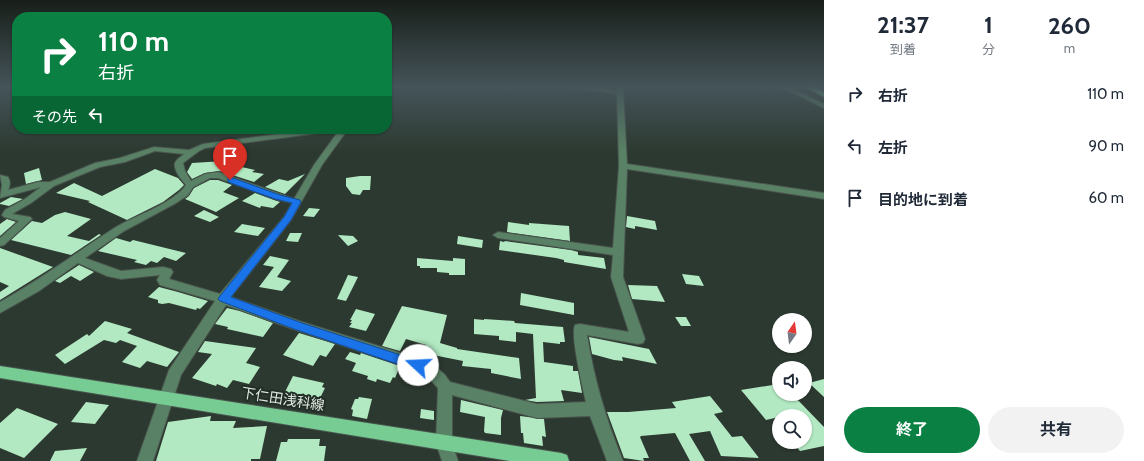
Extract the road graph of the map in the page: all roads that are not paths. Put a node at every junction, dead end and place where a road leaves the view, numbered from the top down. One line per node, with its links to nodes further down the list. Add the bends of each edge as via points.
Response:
1 (621, 109): 5 (street)
2 (295, 134): 4 (street, via 203,146)
3 (340, 134): 11 (street, via 321,160)
4 (191, 152): 7 (street, via 154,149 98,165); 8 (street, via 178,165)
5 (623, 166): 10 (street); 14 (street)
6 (0, 178): 9 (street, via 5,179 6,185)
7 (51, 184): 9 (street); 13 (street, via 8,212 9,216 27,219)
8 (190, 185): 11 (street, via 216,175); 15 (street, via 173,201 120,229)
9 (1, 194)
10 (824, 196)
11 (297, 202): 16 (street, via 288,218)
12 (498, 235): 14 (street)
13 (0, 243)
14 (618, 252): 21 (street, via 617,277 638,338 580,329)
15 (77, 259): 16 (street, via 121,275 167,272 164,282); 17 (street)
16 (223, 299): 19 (street, via 405,360 430,370); 20 (street, via 174,374)
17 (0, 308)
18 (2, 375): 20 (main road, 下仁田浅科線)
19 (445, 387): 21 (street, via 538,411); 22 (street)
20 (166, 398): 22 (main road, 下仁田浅科線); 23 (street)
21 (594, 409): 26 (street)
22 (444, 442): 24 (street); 25 (main road, 下仁田浅科線)
23 (145, 461)
24 (450, 461)
25 (561, 461)
26 (615, 461)

